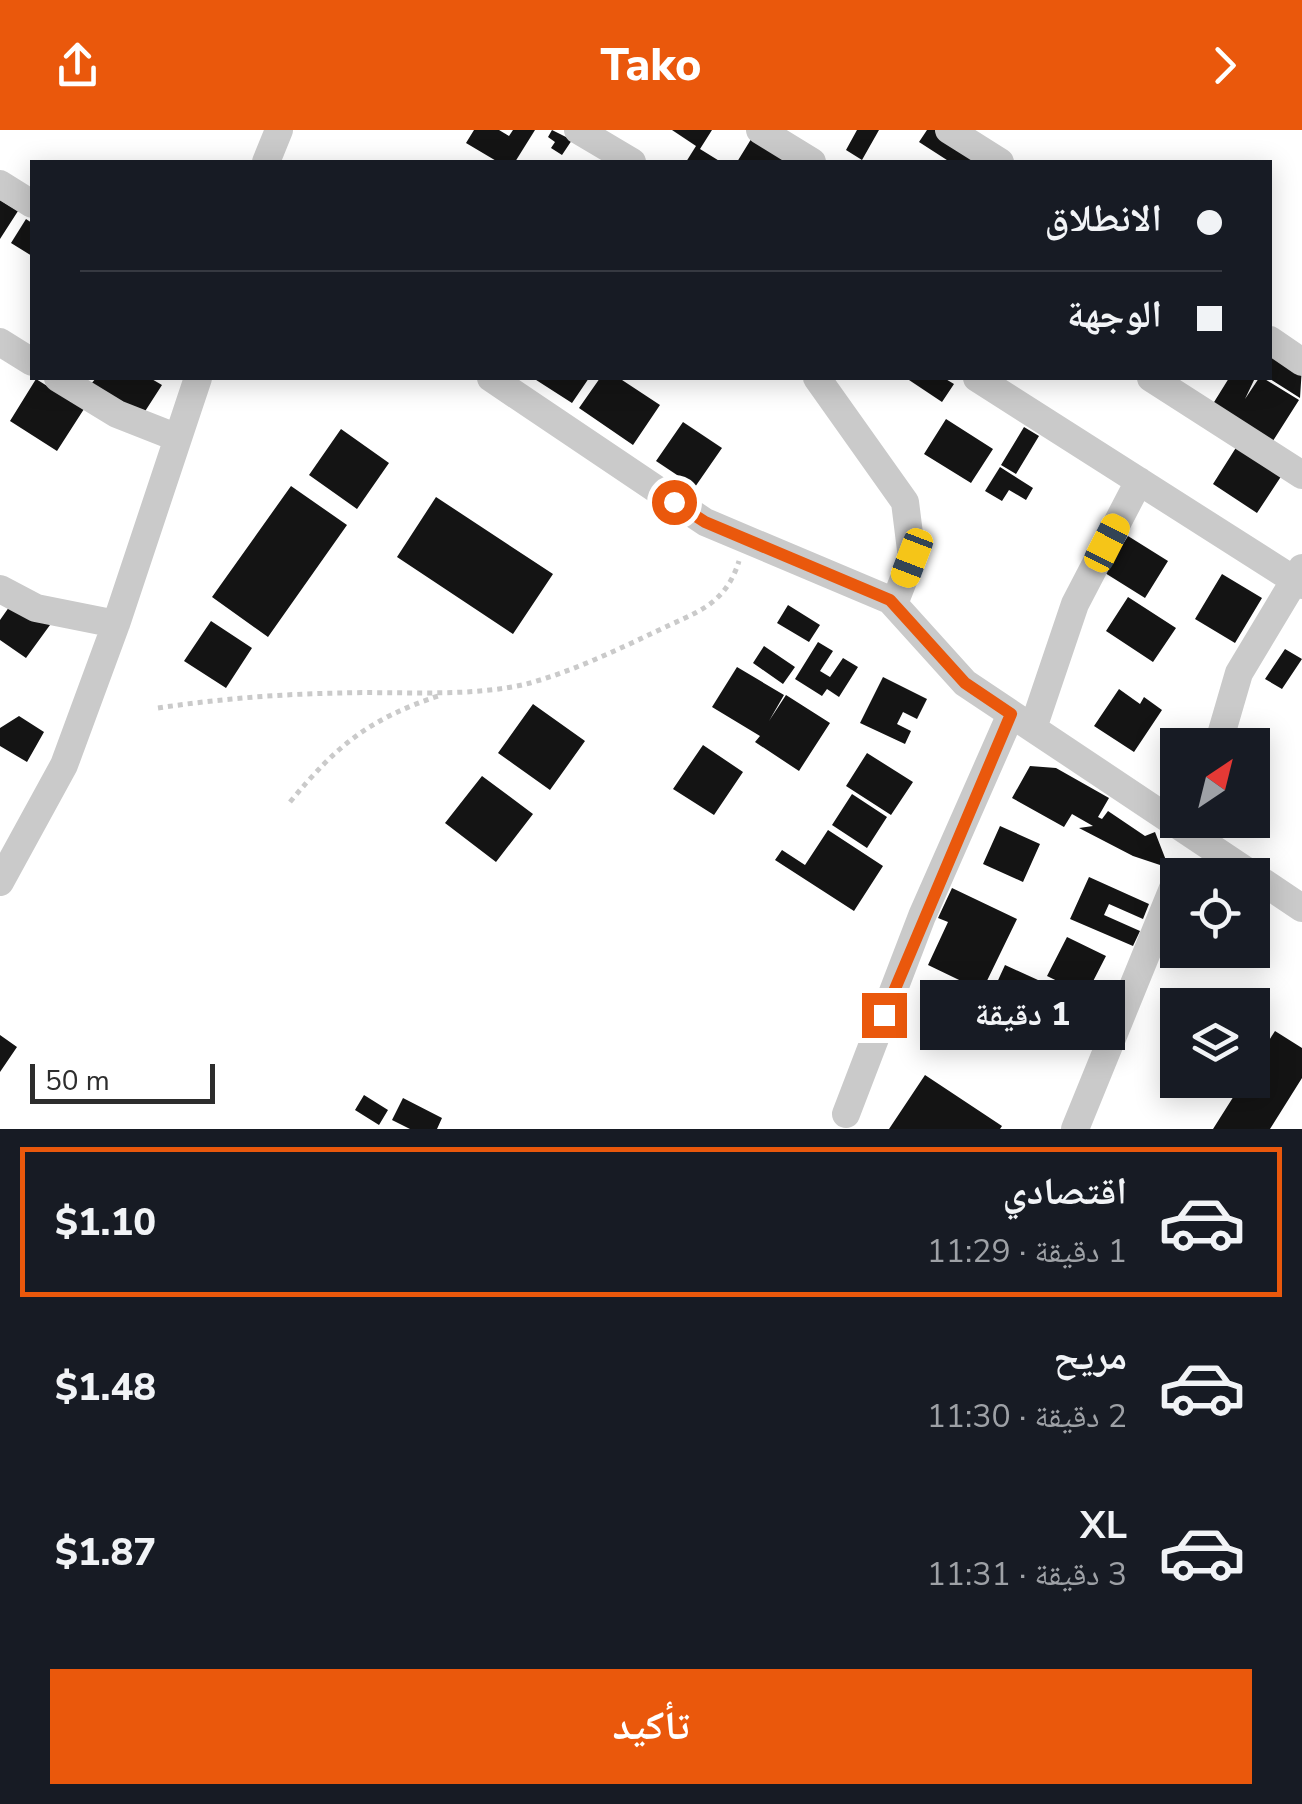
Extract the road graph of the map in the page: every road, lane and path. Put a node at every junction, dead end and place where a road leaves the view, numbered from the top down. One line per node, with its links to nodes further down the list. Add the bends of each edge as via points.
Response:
1 (578, 130): 6 (street)
2 (760, 130): 7 (street)
3 (949, 130): 8 (street)
4 (276, 131): 5 (street)
5 (267, 160)
6 (629, 160)
7 (809, 160)
8 (997, 160)
9 (0, 184): 10 (street)
10 (30, 203)
11 (1272, 341): 14 (street)
12 (0, 342): 13 (street)
13 (30, 361)
14 (1302, 362)
15 (61, 380): 21 (street, via 117,414)
16 (197, 380): 21 (street)
17 (494, 380): 24 (street, via 705,522)
18 (818, 380): 27 (street, via 904,502 912,558)
19 (980, 380): 23 (street)
20 (1154, 380): 22 (street)
21 (178, 438): 28 (street)
22 (1302, 475)
23 (1139, 481): 25 (street); 31 (street)
24 (746, 539): 27 (street); 29 (path, via 718,602 528,683)
25 (1300, 578): 32 (street, via 1238,673)
26 (0, 589): 28 (street, via 36,608)
27 (894, 604): 31 (street, via 965,683)
28 (116, 624): 36 (street, via 64,765)
29 (453, 691): 30 (path); 33 (path, via 370,722)
30 (158, 708)
31 (1022, 721): 34 (street); 39 (street, via 922,916)
32 (1223, 728)
33 (290, 802)
34 (1160, 806)
35 (1208, 838): 37 (street)
36 (0, 882)
37 (1302, 908)
38 (1160, 920): 40 (street)
39 (846, 1114)
40 (1075, 1129)

